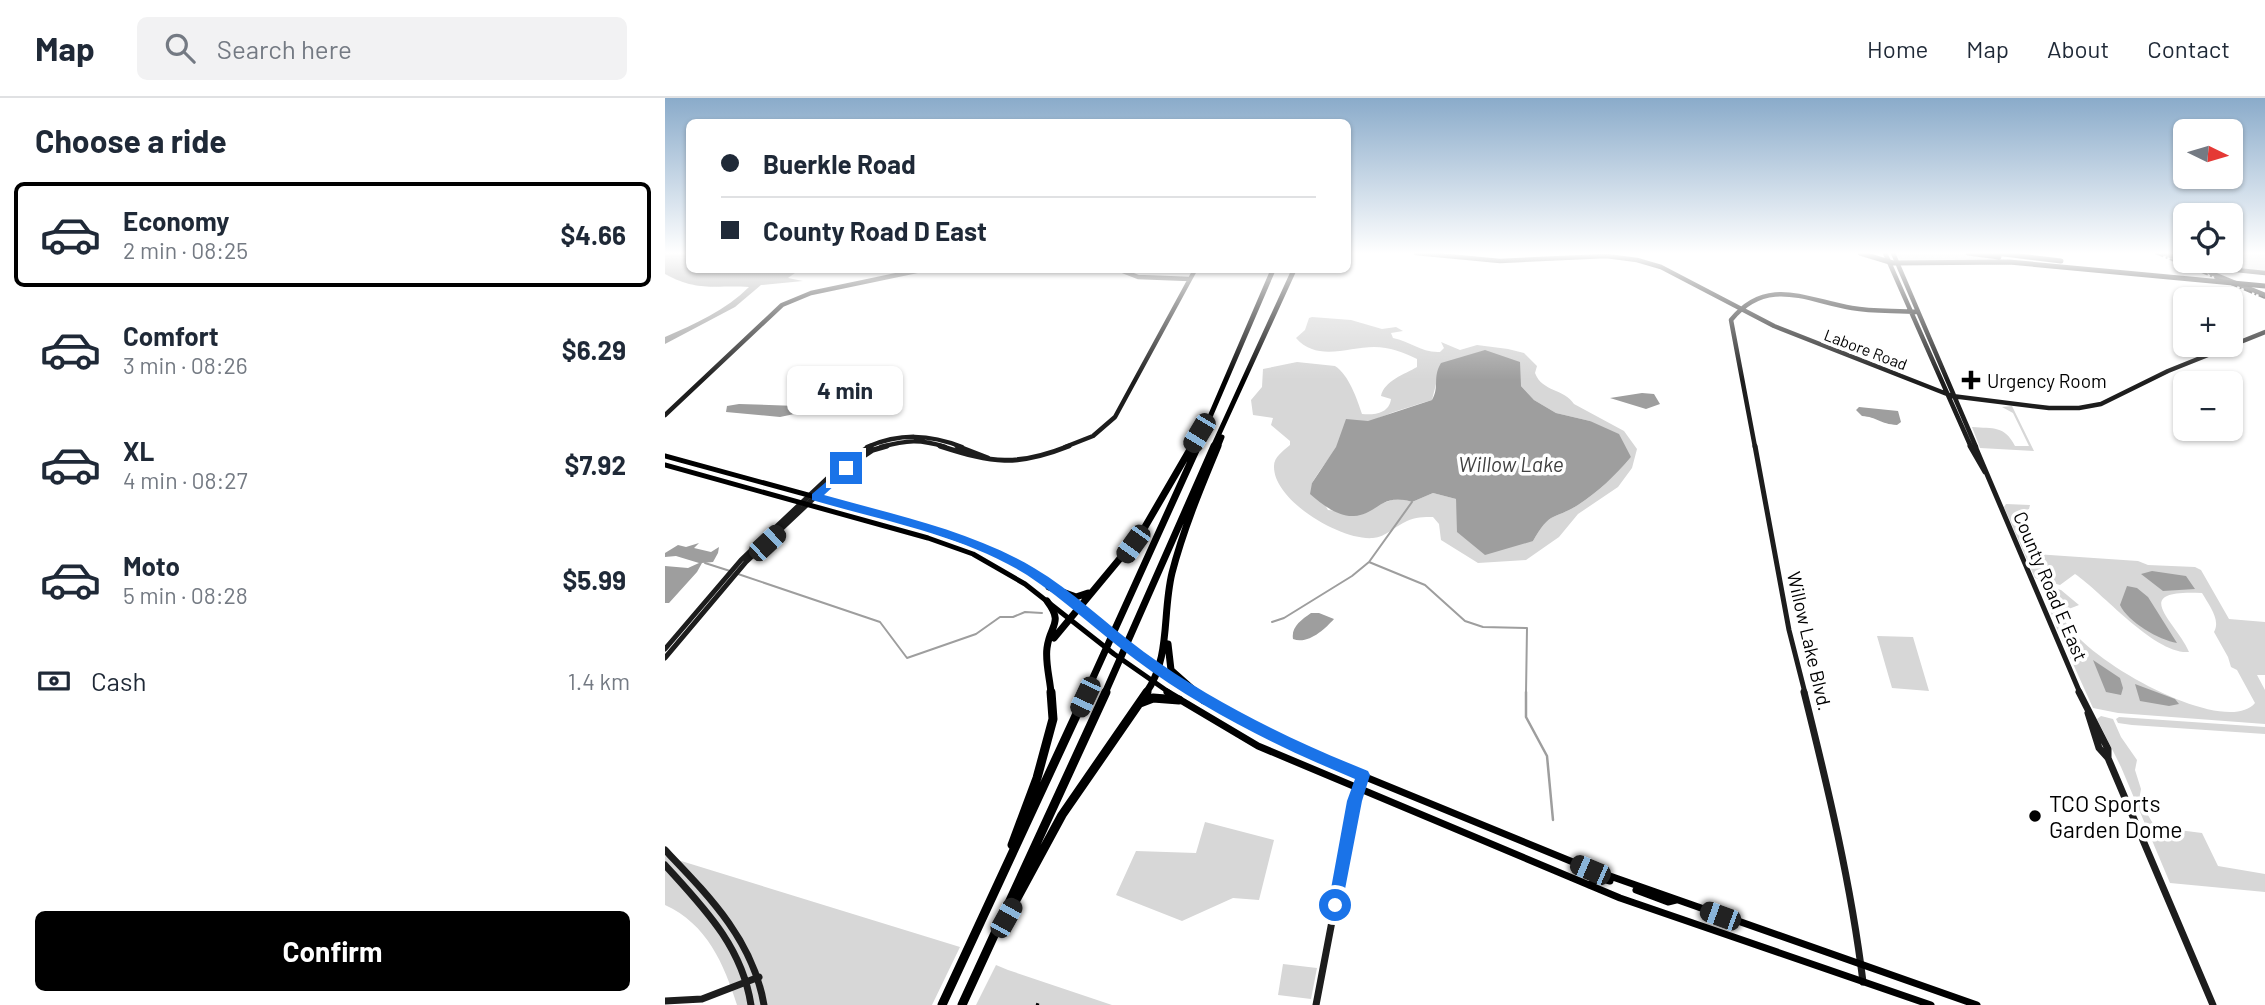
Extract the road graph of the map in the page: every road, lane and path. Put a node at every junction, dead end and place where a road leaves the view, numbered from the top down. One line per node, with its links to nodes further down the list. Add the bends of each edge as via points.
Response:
1 (805, 295): 18 (street, via 774,311)
2 (1181, 295): 23 (street, via 1110,425 1093,436 1041,457 1006,461 932,437 896,438 851,457)
3 (1262, 295): 19 (highway)
4 (1282, 295): 13 (highway)
5 (1714, 295): 10 (street, Labore Road)
6 (1767, 295): 10 (street)
7 (1810, 295): 11 (street, via 1848,308)
8 (1905, 295): 11 (street, County Road E East)
9 (1909, 295): 11 (street, County Road E East)
10 (1742, 310): 15 (street, Labore Road); 46 (street, Willow Lake Blvd., via 1731,323 1789,630 1829,791)
11 (1914, 312): 14 (street, County Road E East); 17 (street, County Road E East)
12 (2265, 332): 17 (street, Labore Road, via 2092,407 2052,408)
13 (1249, 364): 28 (highway, via 1195,504); 47 (highway)
14 (1942, 381): 15 (street, via 1939,387); 16 (street, County Road E East)
15 (1922, 384): 16 (street, Labore Road)
16 (1948, 394): 17 (street, Labore Road); 22 (street, County Road E East)
17 (1956, 397): 22 (street, County Road E East)
18 (665, 415)
19 (1208, 420): 25 (highway, via 1142,532); 44 (highway)
20 (665, 456): 23 (main road)
21 (665, 465): 24 (main road)
22 (1985, 472): 59 (street, County Road E East, via 2088,712 2099,748 2108,758)
23 (812, 496): 24 (street); 26 (main road, via 966,541 1026,569)
24 (804, 504): 27 (main road, via 954,547 1003,569); 32 (street, via 728,574); 33 (street, via 733,576)
25 (1107, 576): 26 (highway, via 1079,597); 29 (highway)
26 (1049, 587): 29 (main road)
27 (1047, 601): 30 (main road); 31 (highway, via 1057,620)
28 (1166, 601): 34 (highway); 36 (highway, via 1171,670)
29 (1077, 609): 30 (highway); 34 (main road)
30 (1069, 618): 31 (highway); 35 (main road)
31 (1048, 648): 44 (highway, via 1052,719 1048,744)
32 (665, 649)
33 (665, 658)
34 (1159, 669): 35 (highway); 36 (main road)
35 (1154, 682): 37 (main road); 38 (highway)
36 (1204, 699): 39 (main road, via 1297,749)
37 (1179, 700): 38 (highway, via 1153,698); 40 (main road, via 1258,746)
38 (1139, 703): 47 (highway, via 1062,815)
39 (1363, 775): 40 (street); 45 (main road, via 1590,870)
40 (1358, 786): 43 (main road); 56 (street)
41 (665, 850): 48 (street, via 747,946)
42 (665, 864): 49 (street, via 733,944)
43 (1589, 885): 45 (main road, via 1606,879 1668,902); 50 (main road)
44 (996, 889): 54 (highway)
45 (1676, 900): 46 (main road)
46 (1861, 964): 50 (street, Willow Lake Blvd.); 58 (main road)
47 (981, 965): 55 (highway)
48 (759, 978): 49 (street); 53 (street)
49 (748, 982): 51 (street, via 708,1000); 52 (street)
50 (1863, 982): 57 (main road)
51 (665, 1001)
52 (751, 1005)
53 (764, 1005)
54 (942, 1005)
55 (962, 1005)
56 (1317, 1005)
57 (1931, 1005)
58 (1977, 1005)
59 (2213, 1005)

